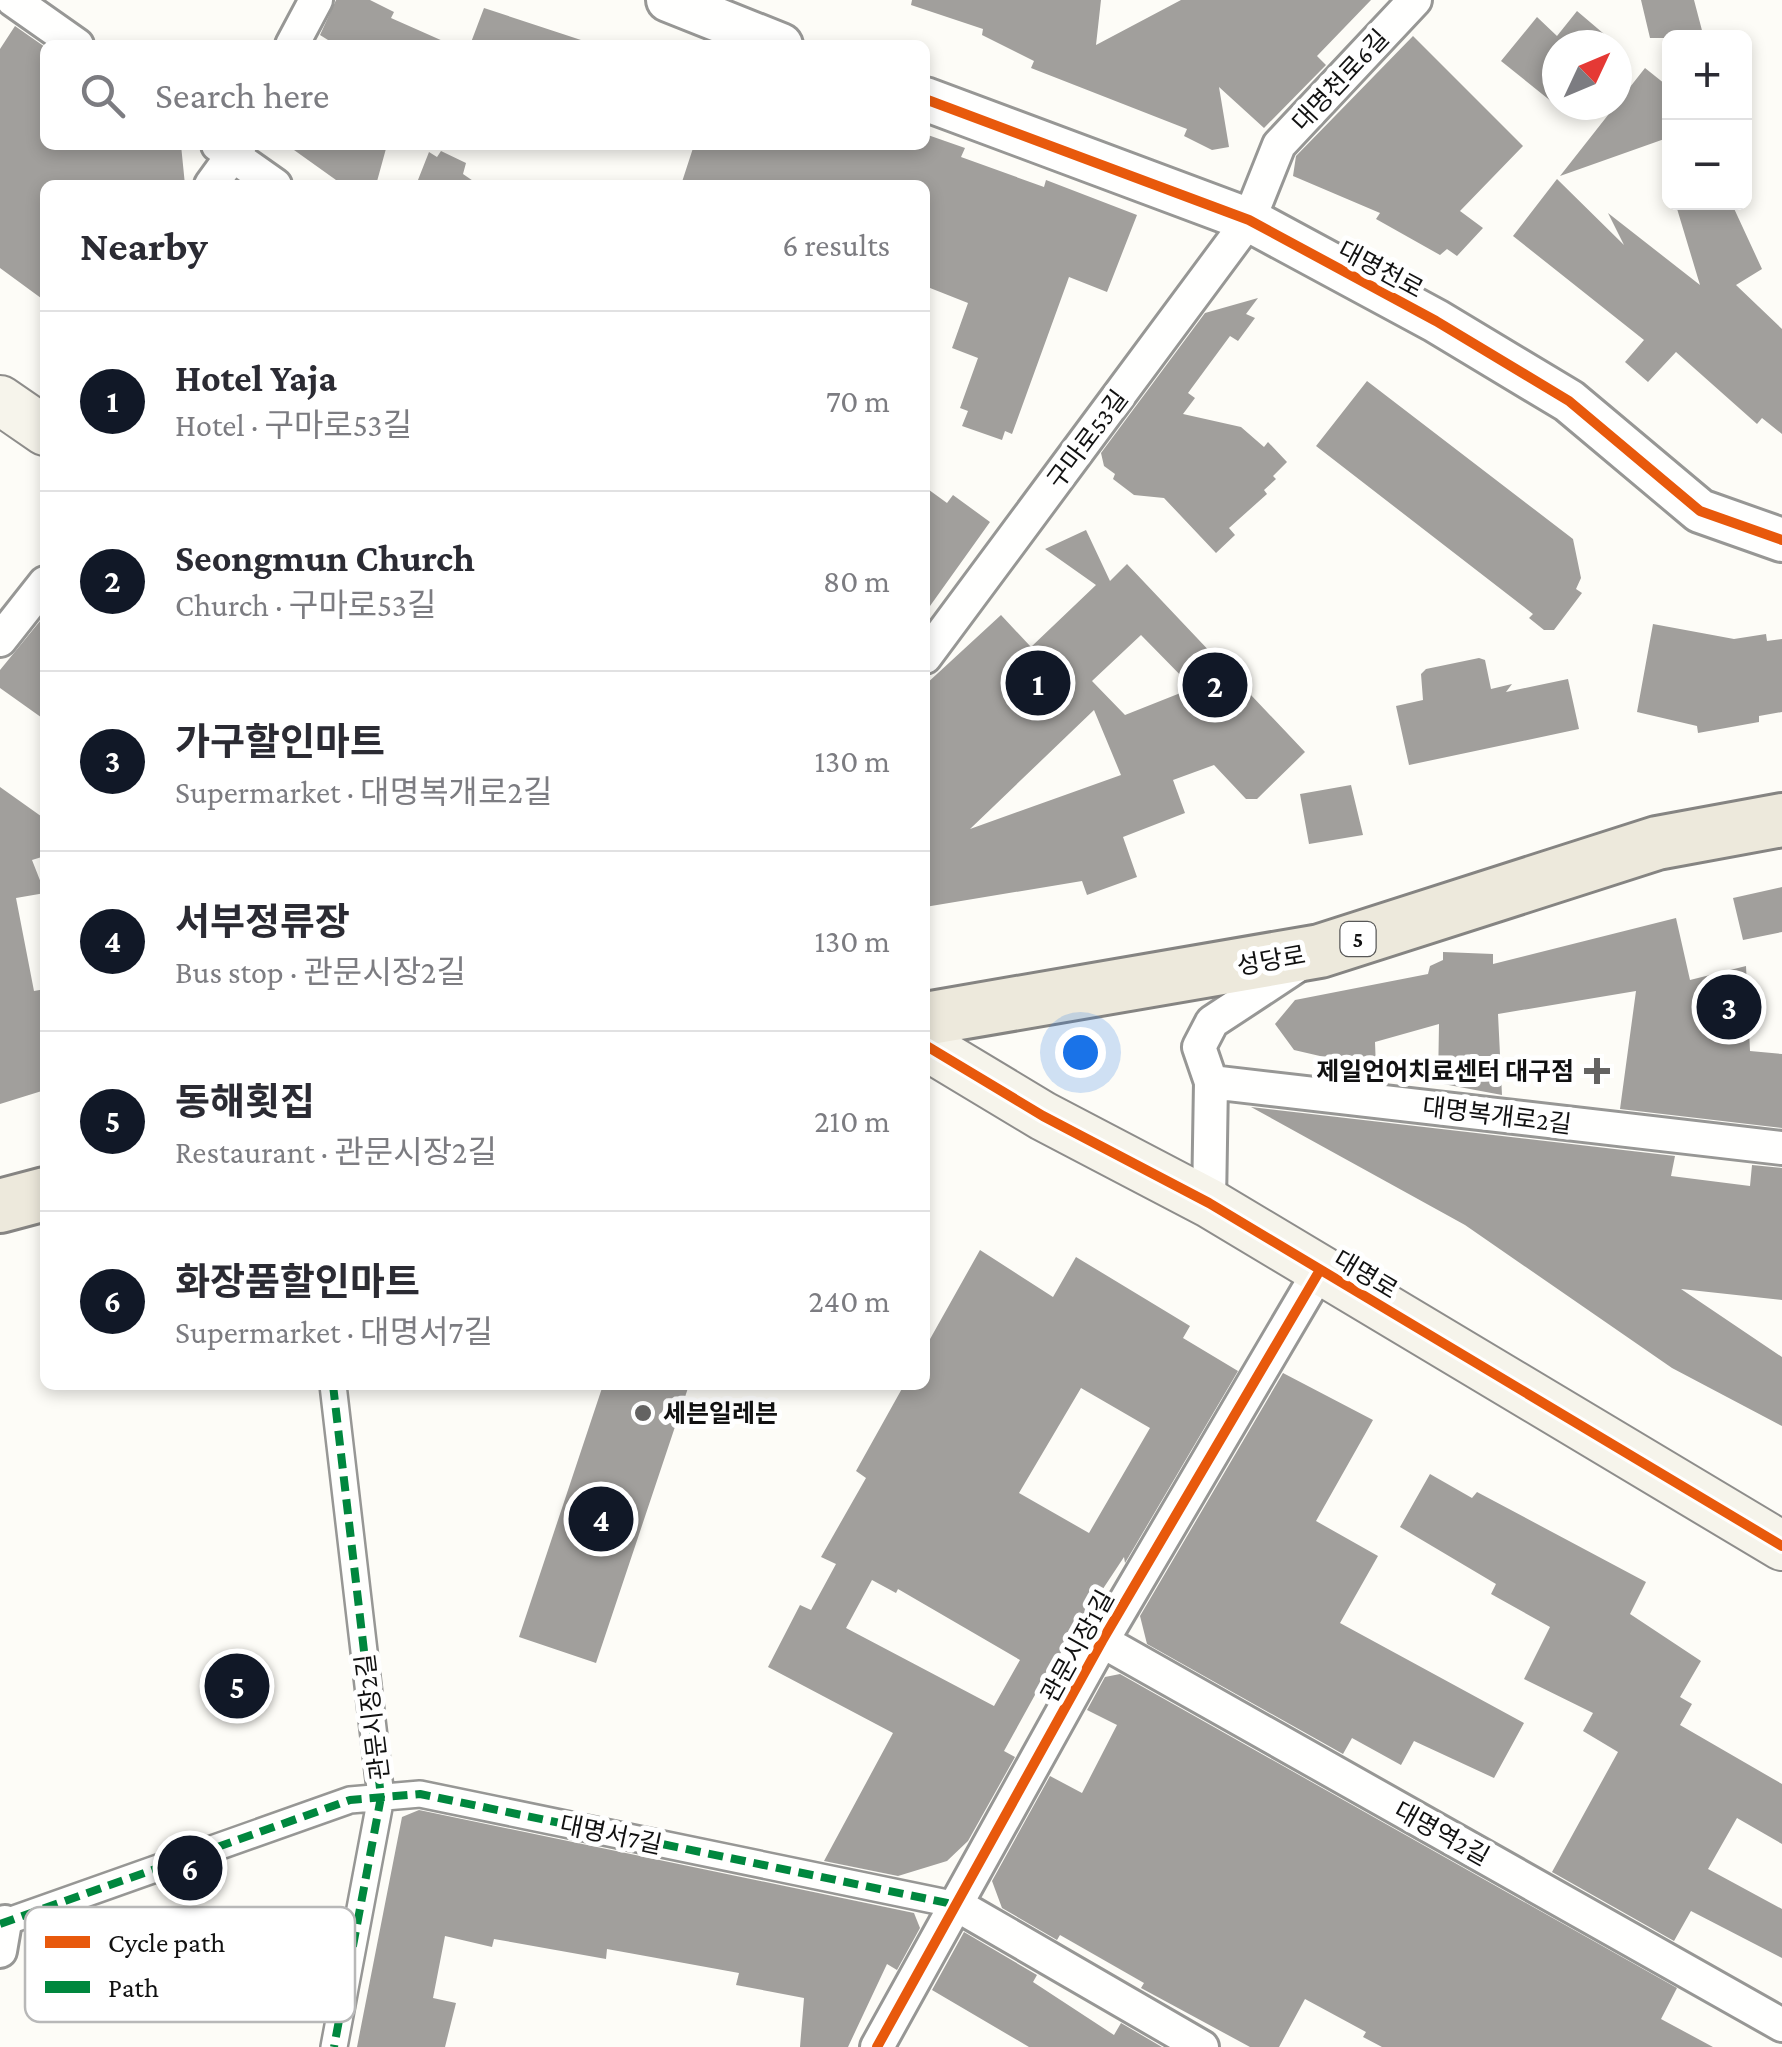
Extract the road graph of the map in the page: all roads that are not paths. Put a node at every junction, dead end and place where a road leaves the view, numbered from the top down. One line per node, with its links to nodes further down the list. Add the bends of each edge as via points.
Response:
1 (13, 0): 5 (street)
2 (316, 0): 6 (street)
3 (1415, 0): 13 (street, 대명천로6길, via 1279,145)
4 (686, 4): 7 (street)
5 (70, 40)
6 (295, 40)
7 (769, 40)
8 (930, 101): 13 (street, 대명천로)
9 (230, 150): 11 (street)
10 (232, 150): 12 (street)
11 (214, 180)
12 (268, 180)
13 (1249, 220): 14 (street, 대명천로, via 1569,401 1700,511); 17 (street, 구마로53길)
14 (1782, 540)
15 (40, 589): 16 (street)
16 (0, 640)
17 (930, 646)
18 (1782, 820): 19 (main road, 성당로 / 5, via 1657,843)
19 (1320, 951): 20 (main road, 성당로 / 5); 22 (street, via 1212,1022 1199,1047)
20 (930, 1018)
21 (930, 1048): 25 (main road, 대명로)
22 (1211, 1082): 23 (street, 대명복개로2길); 25 (street)
23 (1782, 1148)
24 (40, 1195): 26 (main road)
25 (1209, 1203): 27 (main road, 대명로)
26 (0, 1206)
27 (1320, 1270): 29 (main road, 대명로); 30 (street, 관문시장1길)
28 (335, 1390): 31 (street, 관문시장2길)
29 (1782, 1546)
30 (1102, 1641): 32 (street, 관문시장1길); 36 (street, 대명역2길)
31 (382, 1797): 32 (street, 대명서7길, via 420,1794); 33 (street, 대명서7길, via 350,1800); 34 (street, 관문시장2길)
32 (956, 1905): 38 (street, 관문시장1길); 39 (street, 대명서7길)
33 (68, 1907)
34 (355, 1938)
35 (339, 2022): 37 (street, 관문시장2길)
36 (1782, 2025)
37 (334, 2047)
38 (877, 2047)
39 (1202, 2047)

